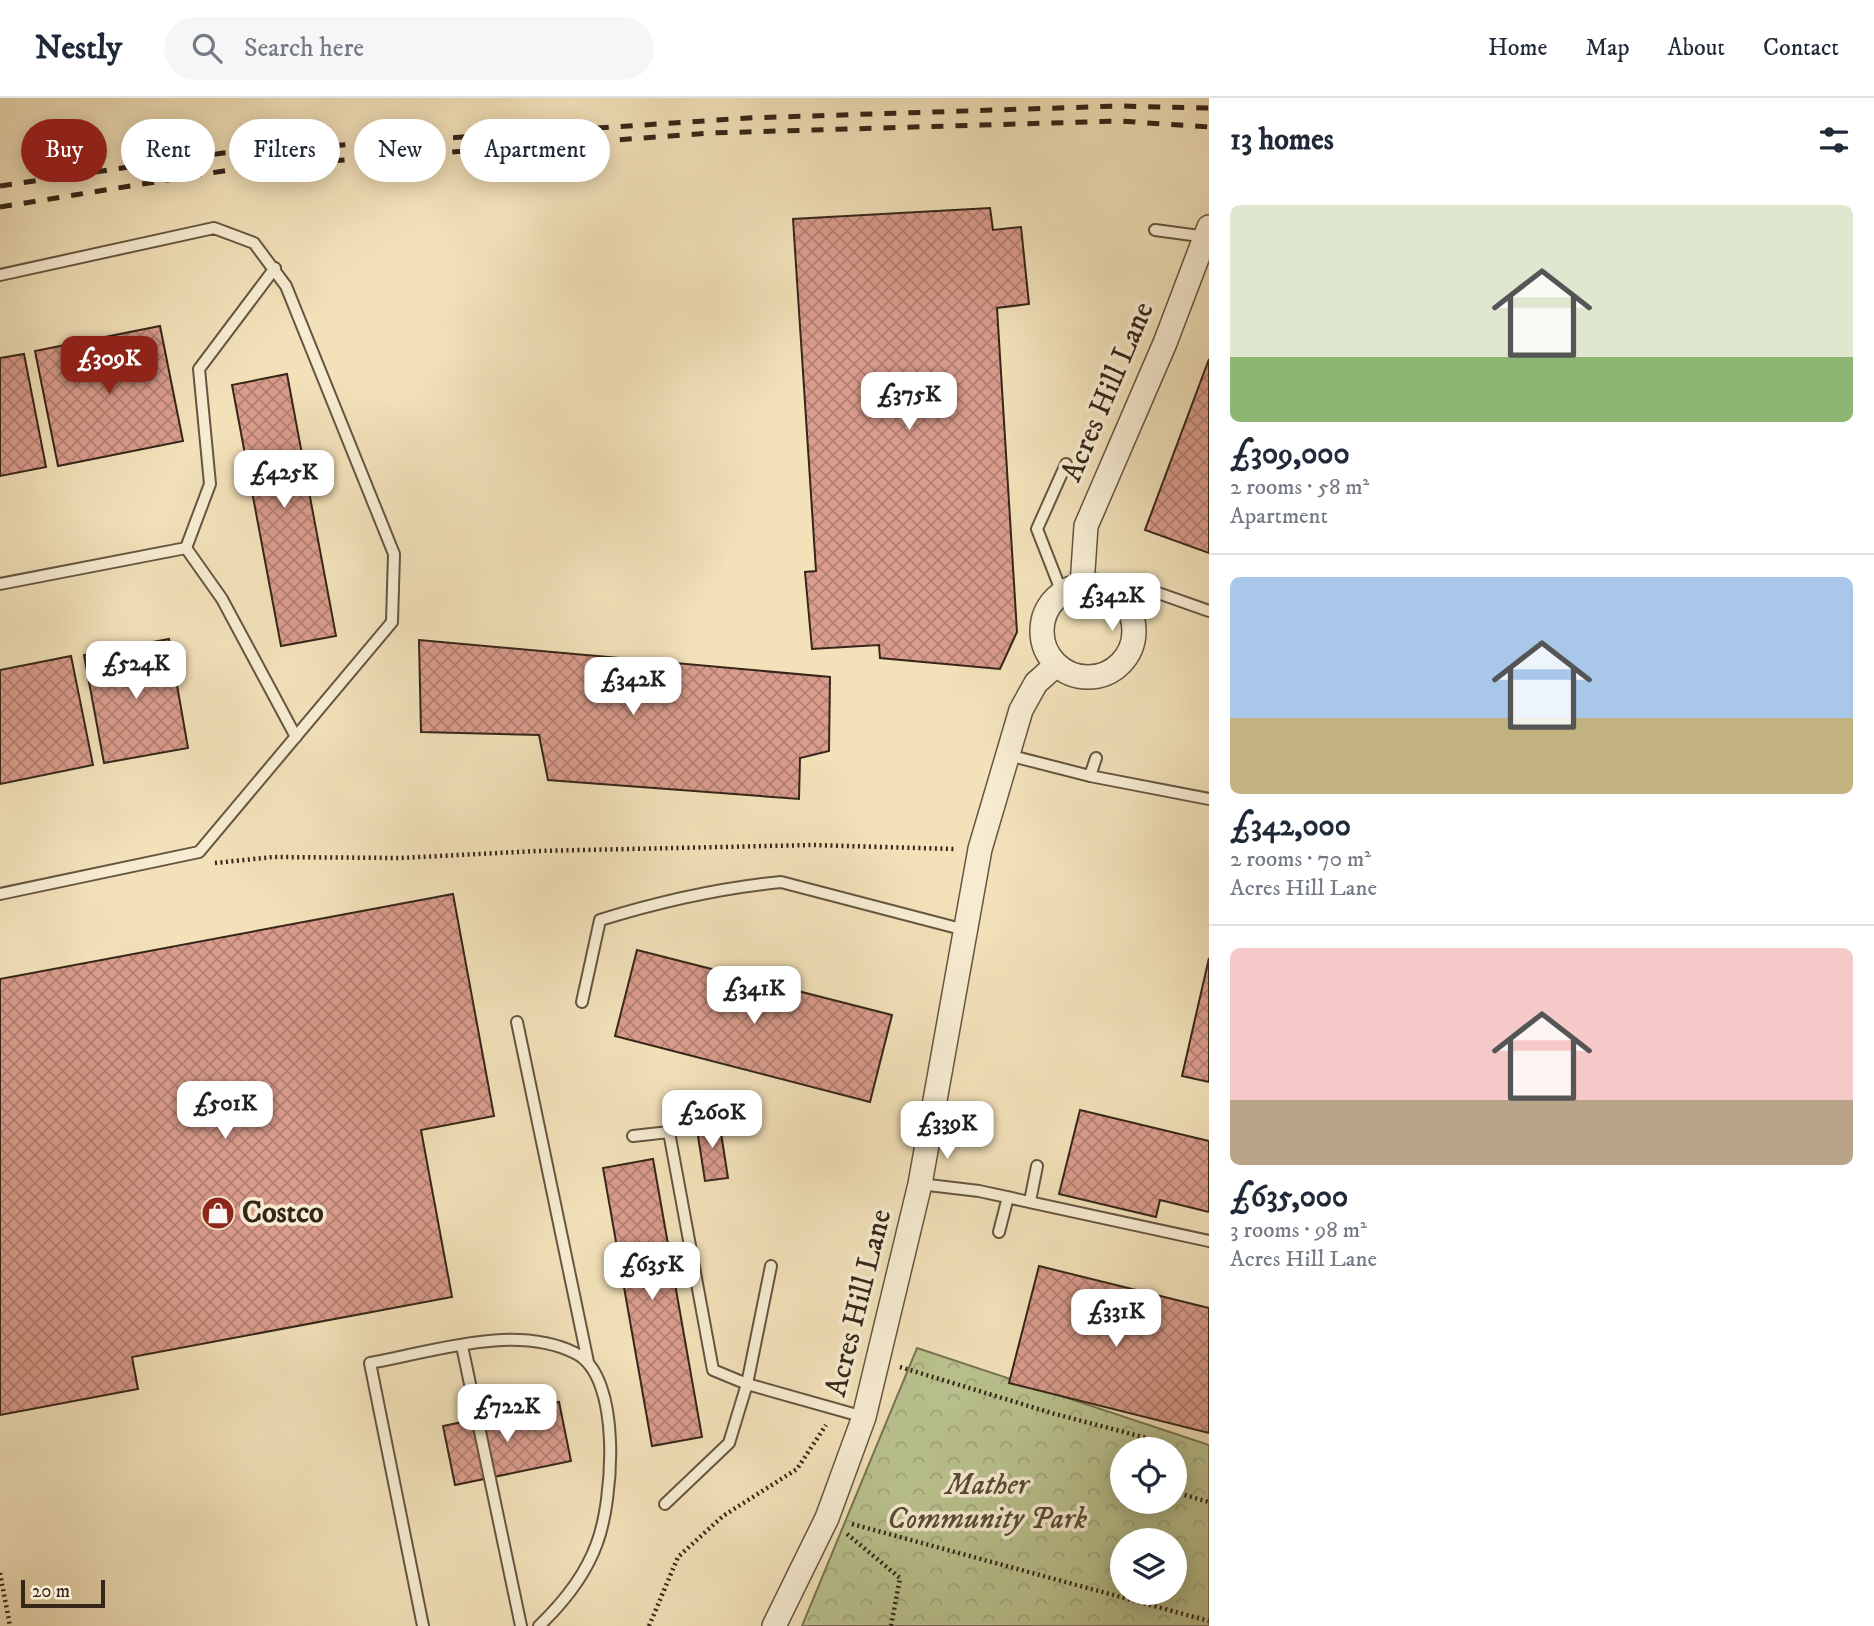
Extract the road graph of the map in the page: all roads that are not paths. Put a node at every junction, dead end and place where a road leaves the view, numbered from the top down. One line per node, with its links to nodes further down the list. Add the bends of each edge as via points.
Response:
1 (1155, 230): 2 (lane)
2 (1207, 234): 8 (street, Acres Hill Lane, via 1086,526)
3 (275, 268): 4 (lane, via 254,243 214,228); 6 (lane, via 199,369 210,484); 12 (lane, via 394,554 392,622)
4 (0, 275)
5 (1066, 464): 8 (lane, via 1037,529)
6 (186, 548): 7 (lane); 12 (lane, via 222,600)
7 (0, 584)
8 (1072, 589): 9 (street, via 1108,589); 11 (street, Acres Hill Lane, via 1045,614 1041,628 1047,654)
9 (1127, 606): 10 (lane, via 1158,593); 11 (street, via 1133,620 1131,649 1111,671 1083,677)
10 (1209, 611)
11 (1056, 665): 13 (street, Acres Hill Lane, via 1036,683 1021,710)
12 (296, 737): 17 (lane, via 199,852)
13 (1008, 755): 15 (lane); 18 (street, Acres Hill Lane, via 980,849)
14 (1096, 758): 15 (lane)
15 (1090, 776): 16 (lane)
16 (1209, 799)
17 (0, 894)
18 (965, 930): 19 (lane, via 781,882 721,891 647,905 600,920); 23 (street, Acres Hill Lane)
19 (582, 1002)
20 (517, 1022): 30 (lane)
21 (633, 1136): 31 (lane, via 669,1132 713,1370)
22 (1037, 1166): 25 (lane)
23 (920, 1184): 24 (lane); 32 (street, Acres Hill Lane)
24 (1008, 1197): 25 (lane); 26 (lane)
25 (1030, 1201): 27 (lane)
26 (999, 1232)
27 (1209, 1241)
28 (771, 1266): 31 (lane)
29 (462, 1346): 30 (lane, via 537,1341 566,1349); 34 (lane, via 370,1363); 35 (lane)
30 (588, 1362): 36 (lane, via 601,1385 605,1412 608,1502 596,1547 579,1578)
31 (747, 1384): 32 (lane); 33 (lane, via 729,1443)
32 (864, 1417): 37 (street, Acres Hill Lane, via 827,1518)
33 (665, 1504)
34 (423, 1626)
35 (521, 1626)
36 (539, 1626)
37 (774, 1626)

